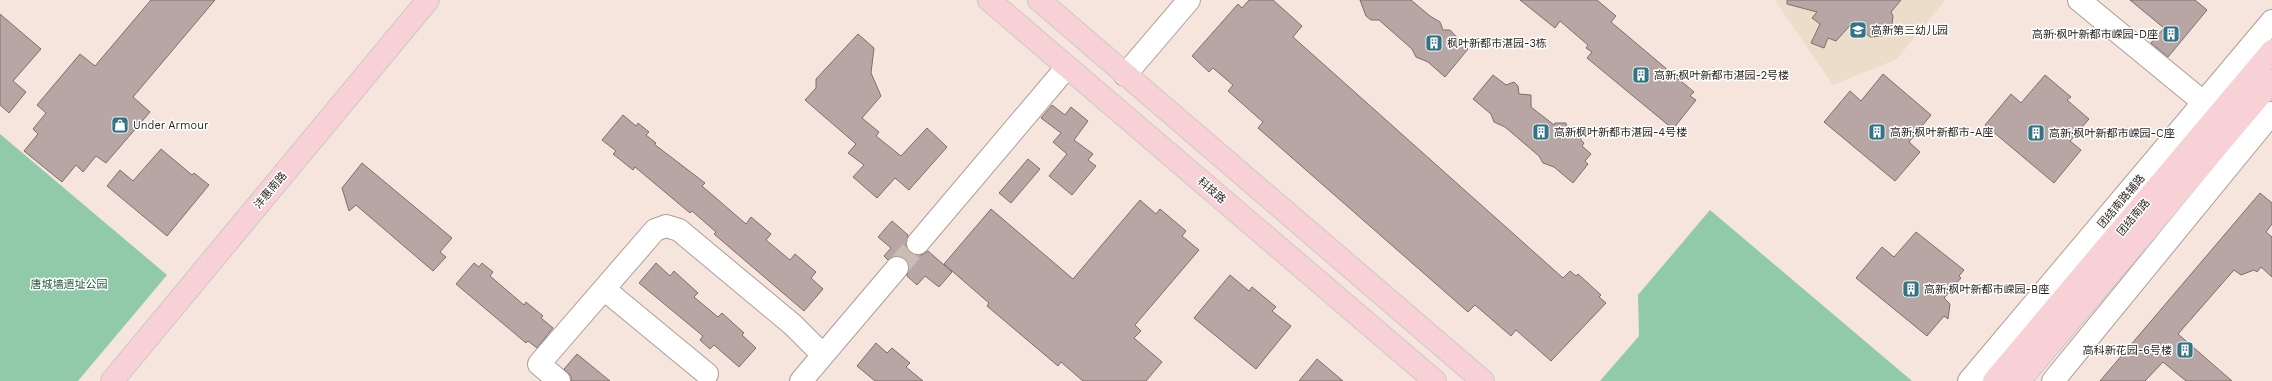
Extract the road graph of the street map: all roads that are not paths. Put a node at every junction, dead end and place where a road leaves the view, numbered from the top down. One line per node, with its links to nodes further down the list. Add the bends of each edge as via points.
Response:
1 (428, 0): 18 (main road, 沣惠南路)
2 (989, 0): 8 (main road, 科技路)
3 (1039, 0): 9 (main road)
4 (1188, 0): 9 (street)
5 (2079, 0): 11 (street)
6 (2272, 21): 11 (street, 团结南路辅路)
7 (2272, 51): 11 (main road, 团结南路)
8 (1067, 67): 13 (street); 21 (main road, 科技路)
9 (1125, 75): 22 (main road)
10 (2272, 81): 25 (main road, 团结南路)
11 (2212, 108): 23 (street, 团结南路辅路); 24 (main road, 团结南路)
12 (2272, 113): 26 (street)
13 (918, 243)
14 (897, 268): 16 (street)
15 (604, 289): 16 (street, via 655,230 672,226 787,320); 17 (street); 19 (street, via 539,364)
16 (824, 355): 20 (street)
17 (707, 374)
18 (112, 381)
19 (559, 381)
20 (801, 381)
21 (1435, 381)
22 (1483, 381)
23 (1969, 381)
24 (1994, 381)
25 (2019, 381)
26 (2053, 381)

